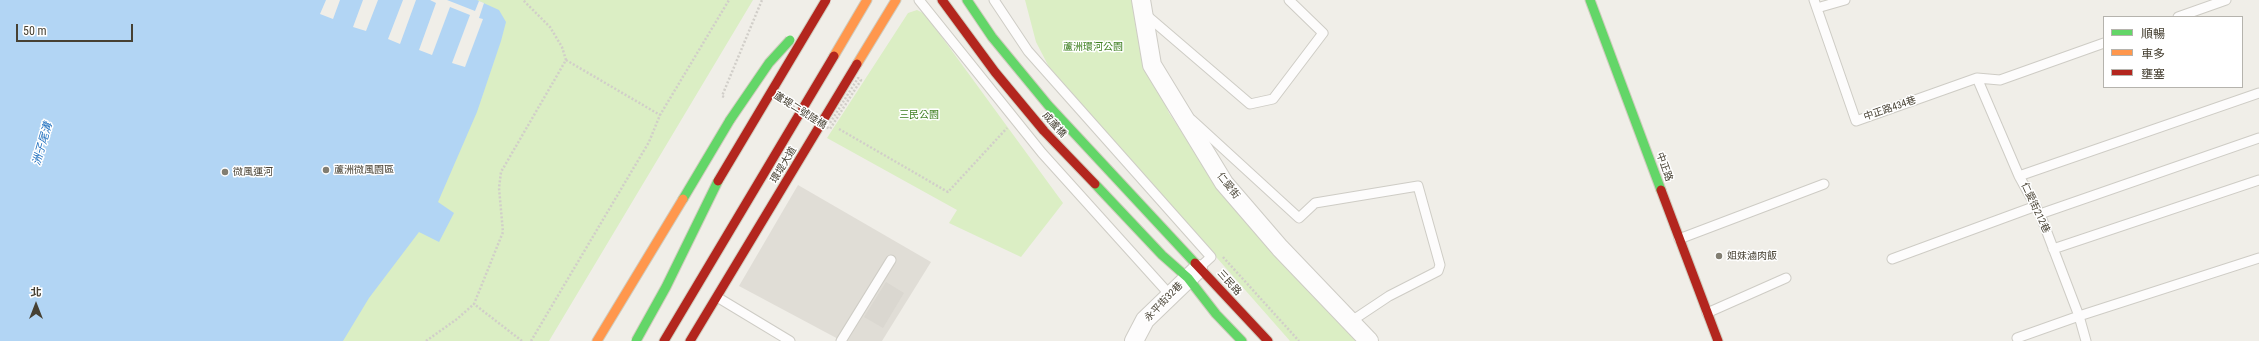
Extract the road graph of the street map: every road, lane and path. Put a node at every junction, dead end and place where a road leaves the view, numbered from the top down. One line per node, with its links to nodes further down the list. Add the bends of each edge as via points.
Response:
1 (524, 0): 19 (path, via 550,27 562,47)
2 (728, 0): 25 (path)
3 (762, 0): 22 (path, via 722,96)
4 (867, 0): 53 (main road, 環堤大道)
5 (896, 0): 42 (main road, 環堤大道)
6 (919, 0): 41 (lane, via 1042,153)
7 (942, 0): 35 (main road, 成蘆橋, via 995,72 1044,131)
8 (967, 0): 33 (main road, 成蘆橋, via 992,37 1048,105)
9 (994, 0): 39 (lane, via 1028,51)
10 (1290, 0): 16 (lane, via 1323,33 1273,99 1250,104)
11 (1590, 0): 32 (main road, 中正路)
12 (1845, 0): 15 (lane)
13 (2226, 0): 17 (lane)
14 (825, 1): 51 (main road, bridge, via 769,63 730,120); 52 (main road, bridge, via 716,185 666,287)
15 (1815, 4): 20 (lane, 中正路434巷, via 1856,121)
16 (1142, 6): 24 (street, 仁愛街, via 1152,65)
17 (2181, 16)
18 (2103, 43): 20 (lane, via 2000,80)
19 (566, 60): 25 (path); 43 (path, via 501,172 499,188 503,232)
20 (1977, 78): 28 (lane, 仁愛街212巷)
21 (2259, 94): 28 (lane)
22 (730, 100)
23 (783, 100): 26 (path, 蘆堤二號陸橋, bridge, via 830,129 861,80 858,78 830,123 948,192)
24 (1173, 102): 46 (street, 仁愛街, via 1224,183 1280,248); 46 (lane, via 1299,218 1316,203 1418,186 1440,265 1438,271 1389,296)
25 (660, 115): 50 (path, via 649,142)
26 (1011, 124)
27 (2259, 138): 31 (lane)
28 (2019, 176): 31 (lane, 仁愛街212巷)
29 (2259, 180): 34 (lane)
30 (1824, 184): 32 (lane)
31 (2038, 210): 34 (lane, 仁愛街212巷); 37 (lane)
32 (1679, 239): 44 (main road, 中正路)
33 (1174, 240): 39 (main road, 三民路)
34 (2053, 249): 45 (lane, 仁愛街212巷)
35 (1162, 255): 39 (main road, 三民路)
36 (2259, 258): 45 (lane)
37 (1892, 259)
38 (891, 260): 56 (lane)
39 (1198, 266): 41 (street, 永平街32巷); 58 (main road, 三民路, via 1216,314); 59 (main road, 三民路); 60 (path, via 1212,246)
40 (1786, 278): 44 (lane)
41 (1170, 295): 57 (street, 永平街32巷, via 1145,320)
42 (717, 297): 54 (main road, 環堤大道); 55 (lane)
43 (474, 304): 48 (path); 49 (path)
44 (1707, 314): 62 (main road, 中正路)
45 (2079, 316): 47 (lane); 63 (lane, 仁愛街212巷)
46 (1350, 322): 61 (street, 仁愛街)
47 (2017, 338)
48 (426, 341)
49 (522, 341)
50 (531, 341)
51 (597, 341)
52 (636, 341)
53 (664, 341)
54 (690, 341)
55 (790, 341)
56 (841, 341)
57 (1134, 341)
58 (1242, 341)
59 (1268, 341)
60 (1299, 341)
61 (1369, 341)
62 (1718, 341)
63 (2086, 341)

